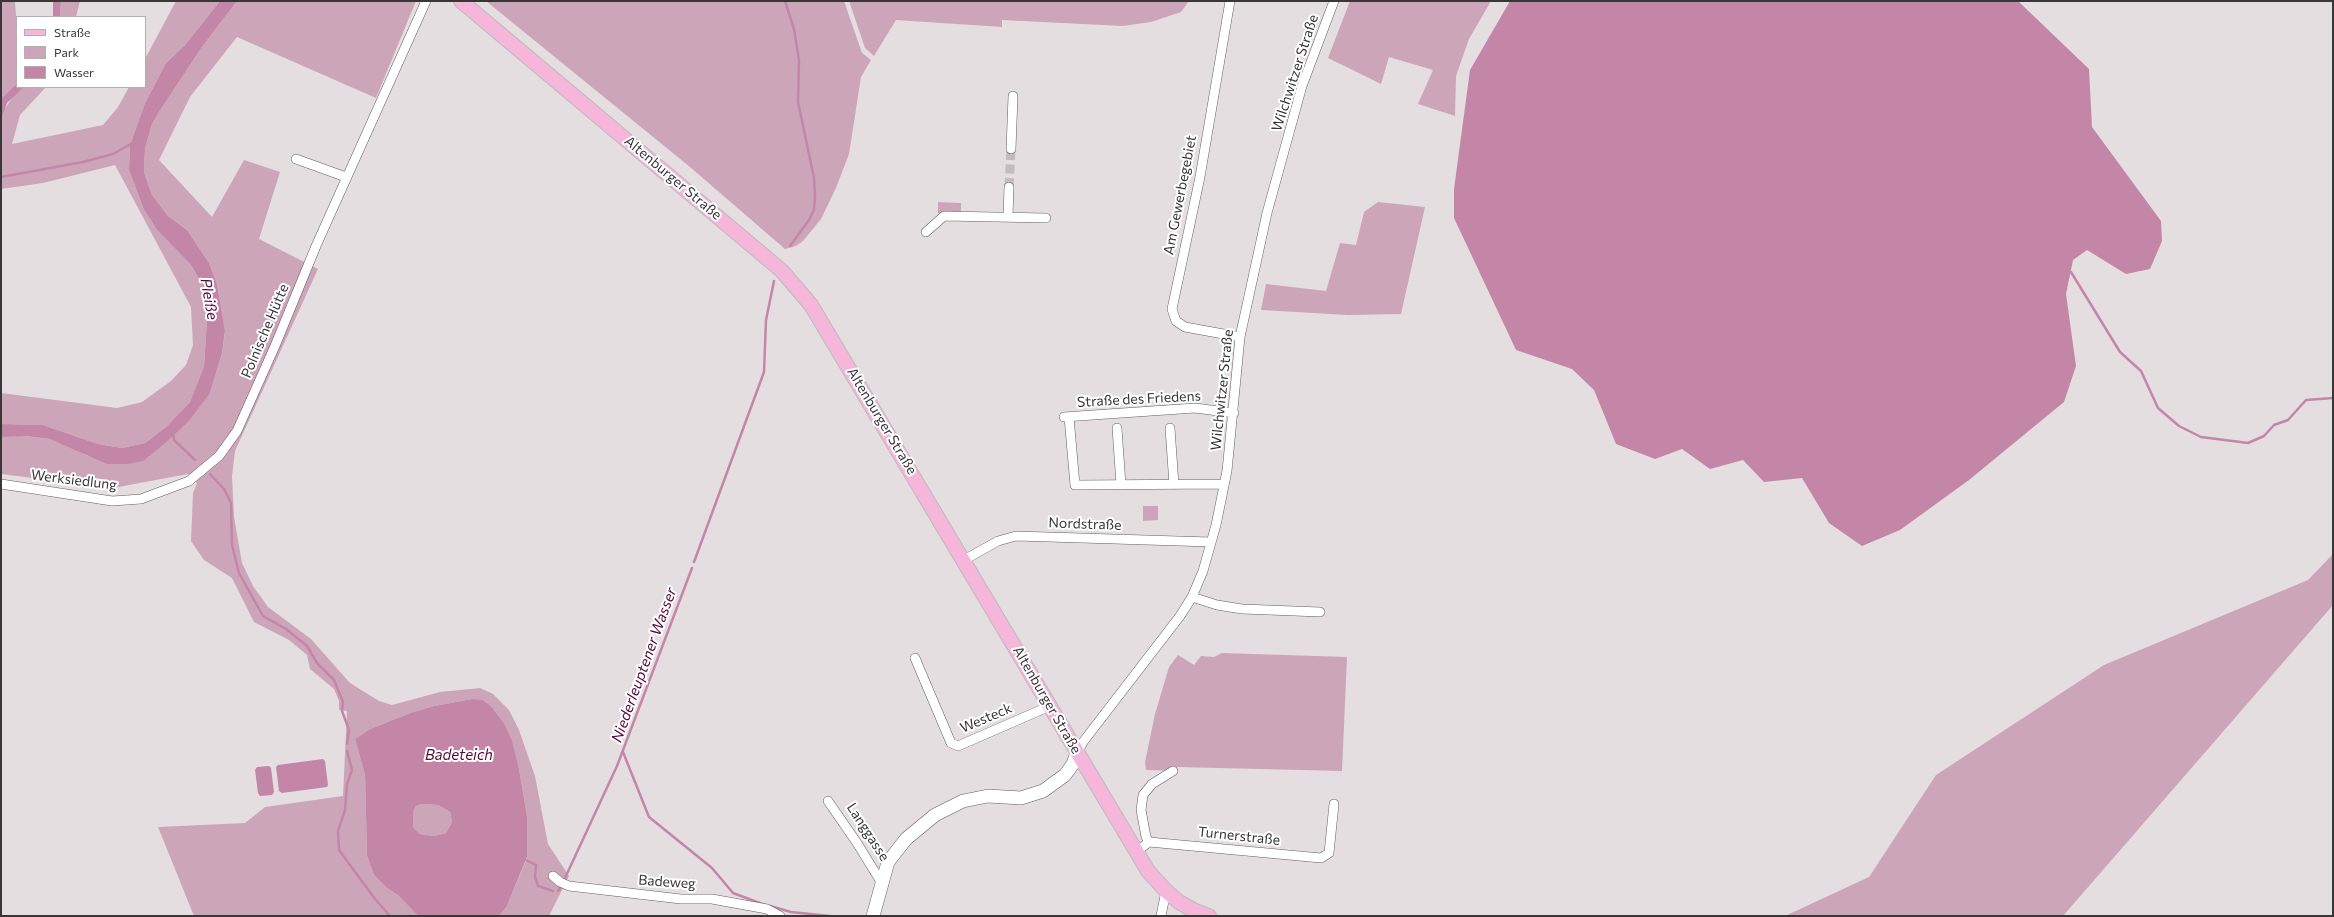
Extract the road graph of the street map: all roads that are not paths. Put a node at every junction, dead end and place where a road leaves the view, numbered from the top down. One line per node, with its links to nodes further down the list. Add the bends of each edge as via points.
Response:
1 (426, 1): 8 (street, Polnische Hütte)
2 (461, 1): 23 (main road, Altenburger Straße, via 787,276 811,305 841,353)
3 (1334, 1): 13 (street, Wilchwitzer Straße, via 1298,100 1268,213)
4 (1228, 3): 13 (street, Am Gewerbegebiet, via 1200,177 1172,309 1176,321 1185,327)
5 (1013, 96): 6 (street)
6 (1011, 149)
7 (296, 159): 8 (street)
8 (346, 177): 17 (street, Polnische Hütte, via 237,431 220,456)
9 (1009, 187): 10 (street)
10 (1008, 216): 11 (street); 12 (street, via 944,216)
11 (1046, 218)
12 (926, 232)
13 (1240, 337): 14 (street, Wilchwitzer Straße)
14 (1234, 413): 19 (street, Wilchwitzer Straße); 20 (street, Straße des Friedens, via 1195,408 1067,417 1075,485)
15 (1117, 428): 20 (street, Straße des Friedens)
16 (1170, 428): 21 (street)
17 (189, 482): 18 (street, Werksiedlung, via 142,499 112,500)
18 (1, 484)
19 (1224, 484): 21 (street, Straße des Friedens); 22 (street, Wilchwitzer Straße)
20 (1121, 485): 21 (street, Straße des Friedens)
21 (1174, 485)
22 (1211, 542): 23 (street, Nordstraße, via 1016,536 998,541); 24 (street, Wilchwitzer Straße)
23 (964, 560): 27 (main road, Altenburger Straße)
24 (1192, 597): 25 (street, via 1242,609); 28 (street, Wilchwitzer Straße)
25 (1320, 612)
26 (915, 658): 27 (street, Westeck, via 951,742 958,746)
27 (1050, 706): 28 (main road, Altenburger Straße)
28 (1077, 753): 33 (main road, Altenburger Straße); 35 (street, Langgasse, via 1073,764 1064,775 1043,791 1021,798 988,796 963,801 935,815 906,839 892,856)
29 (1173, 771): 32 (street, via 1152,784 1143,795 1141,810)
30 (828, 801): 35 (street, Langgasse)
31 (1334, 804): 32 (street, Turnerstraße, via 1331,845 1326,856 1321,858)
32 (1149, 842): 33 (street)
33 (1136, 852): 36 (main road, Altenburger Straße, via 1148,871)
34 (553, 876): 37 (street, Badeweg, via 569,886 674,898 712,899 767,910)
35 (881, 882): 38 (street, Langgasse)
36 (1166, 891): 39 (street); 40 (main road, Altenburger Straße, via 1195,911)
37 (780, 916)
38 (873, 916)
39 (1161, 916)
40 (1209, 916)

